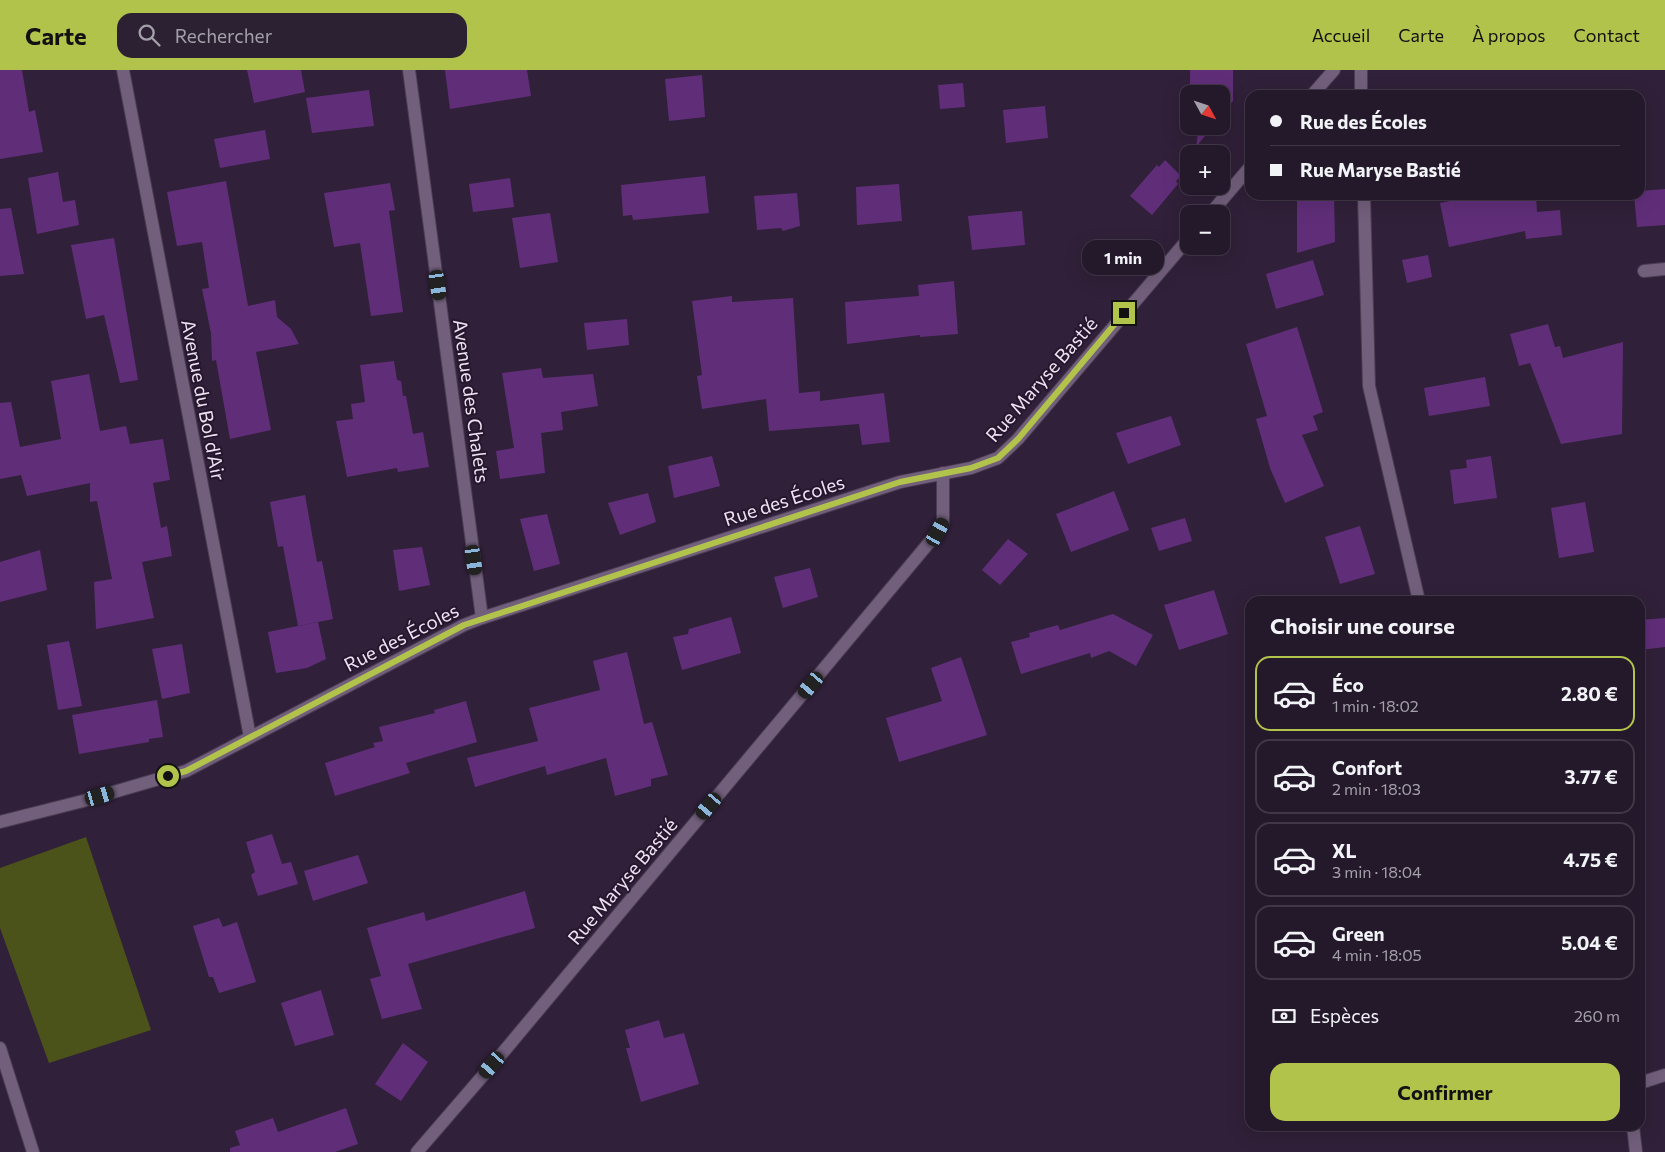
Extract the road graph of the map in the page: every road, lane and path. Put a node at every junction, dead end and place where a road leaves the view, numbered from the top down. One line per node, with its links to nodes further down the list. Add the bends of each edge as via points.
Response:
1 (123, 70): 16 (street, Avenue du Bol d'Air)
2 (409, 70): 15 (street, Avenue des Chalets)
3 (1334, 70): 5 (street)
4 (1361, 70): 6 (street)
5 (1316, 90)
6 (1361, 90)
7 (1245, 173): 9 (street)
8 (1364, 200): 14 (street, via 1369,386)
9 (1218, 205)
10 (1180, 249): 13 (street, Rue Maryse Bastié, via 1018,439 998,458 971,468)
11 (1665, 269): 12 (street)
12 (1644, 271)
13 (943, 473): 15 (street, Rue des Écoles, via 900,482); 23 (street, Rue Maryse Bastié, via 943,523 938,532)
14 (1418, 596)
15 (482, 618): 16 (street, Rue des Écoles)
16 (250, 736): 17 (street, Rue des Écoles, via 186,771)
17 (0, 822)
18 (0, 1048): 22 (street)
19 (1665, 1075): 20 (street)
20 (1645, 1081)
21 (1634, 1131): 24 (street)
22 (33, 1152)
23 (417, 1152)
24 (1636, 1152)

